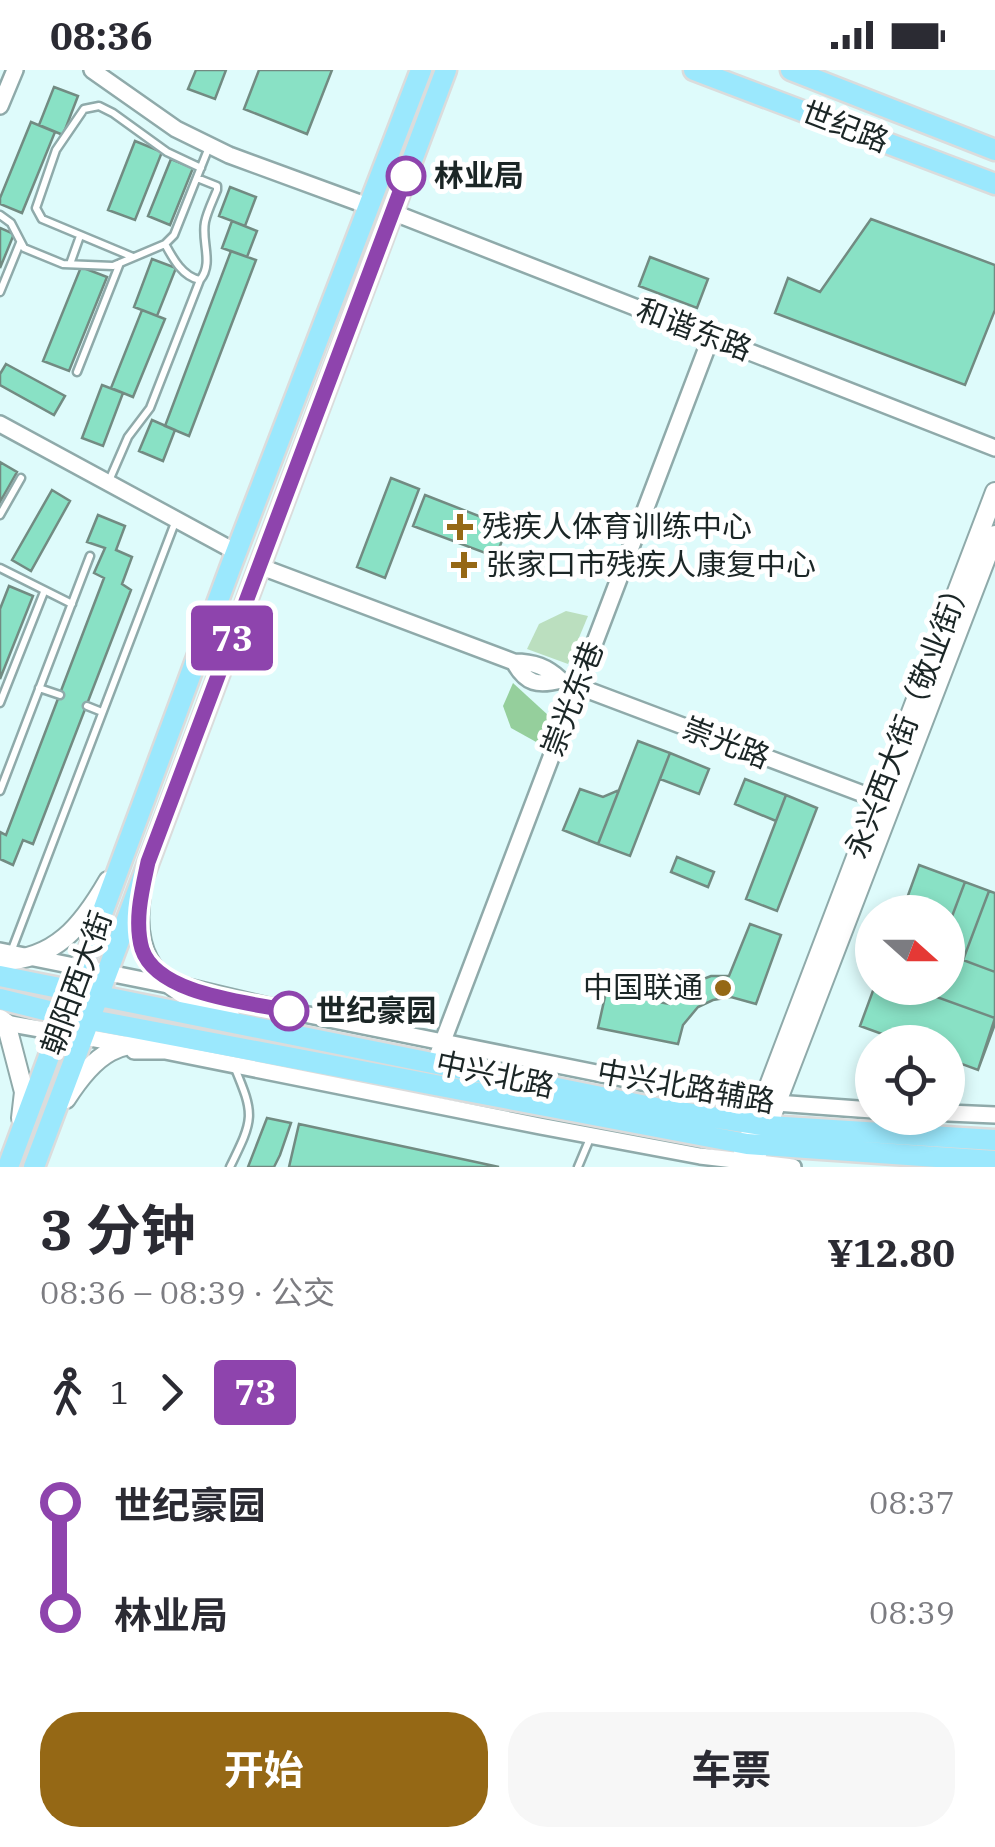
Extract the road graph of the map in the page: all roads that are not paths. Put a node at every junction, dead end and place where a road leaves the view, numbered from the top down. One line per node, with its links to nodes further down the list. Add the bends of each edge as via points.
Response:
1 (15, 70): 7 (street)
2 (92, 70): 8 (street)
3 (421, 70): 13 (main road, 朝阳西大街)
4 (446, 70): 14 (main road, 朝阳西大街)
5 (694, 70): 12 (main road, 世纪路)
6 (791, 70): 9 (main road, 世纪路)
7 (0, 106)
8 (210, 146): 10 (lane); 13 (street)
9 (995, 150)
10 (201, 168): 11 (lane); 16 (lane, via 113,113 99,106 84,109 56,150 36,208 42,220)
11 (197, 178): 18 (lane); 22 (lane, via 217,190 204,224 207,262)
12 (995, 184)
13 (368, 206): 34 (main road, 朝阳西大街)
14 (392, 212): 24 (street, 和谐东路); 36 (main road, 朝阳西大街)
15 (0, 215): 17 (lane)
16 (80, 236): 19 (lane); 21 (lane)
17 (20, 243): 21 (lane); 23 (lane)
18 (164, 244): 19 (lane); 22 (lane, via 190,278)
19 (133, 257): 20 (lane)
20 (120, 263): 21 (lane); 25 (lane)
21 (70, 264)
22 (200, 280): 29 (lane, via 150,408)
23 (0, 292)
24 (712, 337): 27 (street, 和谐东路); 40 (street, 崇光东巷)
25 (77, 372)
26 (0, 424): 29 (street)
27 (995, 448)
28 (22, 478): 31 (lane)
29 (108, 483): 32 (street)
30 (995, 492): 47 (main road, 永兴西大街（敬业街）)
31 (0, 516)
32 (176, 520): 34 (street); 45 (lane)
33 (995, 535): 47 (main road, 永兴西大街（敬业街）)
34 (236, 552): 48 (main road, 朝阳西大街)
35 (90, 556): 39 (lane)
36 (259, 566): 40 (street, 崇光路, via 514,662 530,662); 49 (main road, 朝阳西大街)
37 (0, 568): 38 (lane)
38 (44, 592): 39 (lane); 43 (lane)
39 (72, 604): 41 (lane)
40 (578, 686): 47 (street, 崇光路); 65 (street, 崇光东巷)
41 (40, 688): 42 (lane); 46 (lane)
42 (60, 695)
43 (0, 703)
44 (86, 706): 45 (lane)
45 (102, 712): 50 (lane)
46 (0, 791)
47 (884, 802): 71 (main road, 永兴西大街（敬业街）)
48 (126, 850): 51 (main road, via 83,920); 52 (main road, 朝阳西大街)
49 (148, 862): 53 (main road, via 140,936); 54 (main road, 朝阳西大街)
50 (3, 955): 51 (main road)
51 (34, 958): 52 (street)
52 (82, 968): 54 (street); 58 (main road, 朝阳西大街)
53 (154, 968): 56 (main road); 57 (street, 中兴北路辅路)
54 (106, 973): 56 (street); 59 (main road, 朝阳西大街)
55 (0, 976): 58 (main road, 中兴北路)
56 (166, 985): 57 (street); 63 (main road)
57 (193, 990): 65 (street, 中兴北路辅路)
58 (74, 992): 59 (main road, 中兴北路); 62 (main road, 朝阳西大街)
59 (97, 996): 63 (main road, 中兴北路); 64 (main road, 朝阳西大街)
60 (0, 999): 62 (main road, 中兴北路)
61 (2, 1021): 62 (street); 75 (main road, via 24,1092)
62 (62, 1024): 64 (main road, 中兴北路); 75 (main road, 朝阳西大街)
63 (253, 1026): 70 (main road, 中兴北路)
64 (86, 1028): 66 (street); 68 (main road, 中兴北路); 77 (main road, 朝阳西大街)
65 (443, 1040): 70 (street, 崇光东巷); 71 (street, 中兴北路辅路)
66 (127, 1045): 67 (street); 68 (main road, via 154,1041); 69 (main road)
67 (165, 1051): 68 (street, 中兴北路辅路); 69 (street, 中兴北路辅路)
68 (240, 1057): 76 (street, 中兴北路辅路); 79 (main road, 中兴北路); 83 (lane, via 251,1106)
69 (96, 1058): 77 (main road)
70 (435, 1062): 79 (main road, 中兴北路, via 662,1109)
71 (770, 1102): 72 (street, 中兴北路辅路); 79 (main road, 永兴西大街（敬业街）)
72 (855, 1109)
73 (965, 1114): 74 (street)
74 (995, 1115)
75 (20, 1136): 81 (main road, 朝阳西大街)
76 (592, 1136): 79 (street, 中兴北路辅路); 84 (lane)
77 (44, 1139): 82 (main road, 朝阳西大街)
78 (995, 1140): 79 (main road, 中兴北路)
79 (752, 1150): 80 (main road, 中兴北路); 85 (street, 中兴北路辅路)
80 (995, 1161)
81 (8, 1167)
82 (34, 1167)
83 (230, 1167)
84 (578, 1167)
85 (793, 1167)

